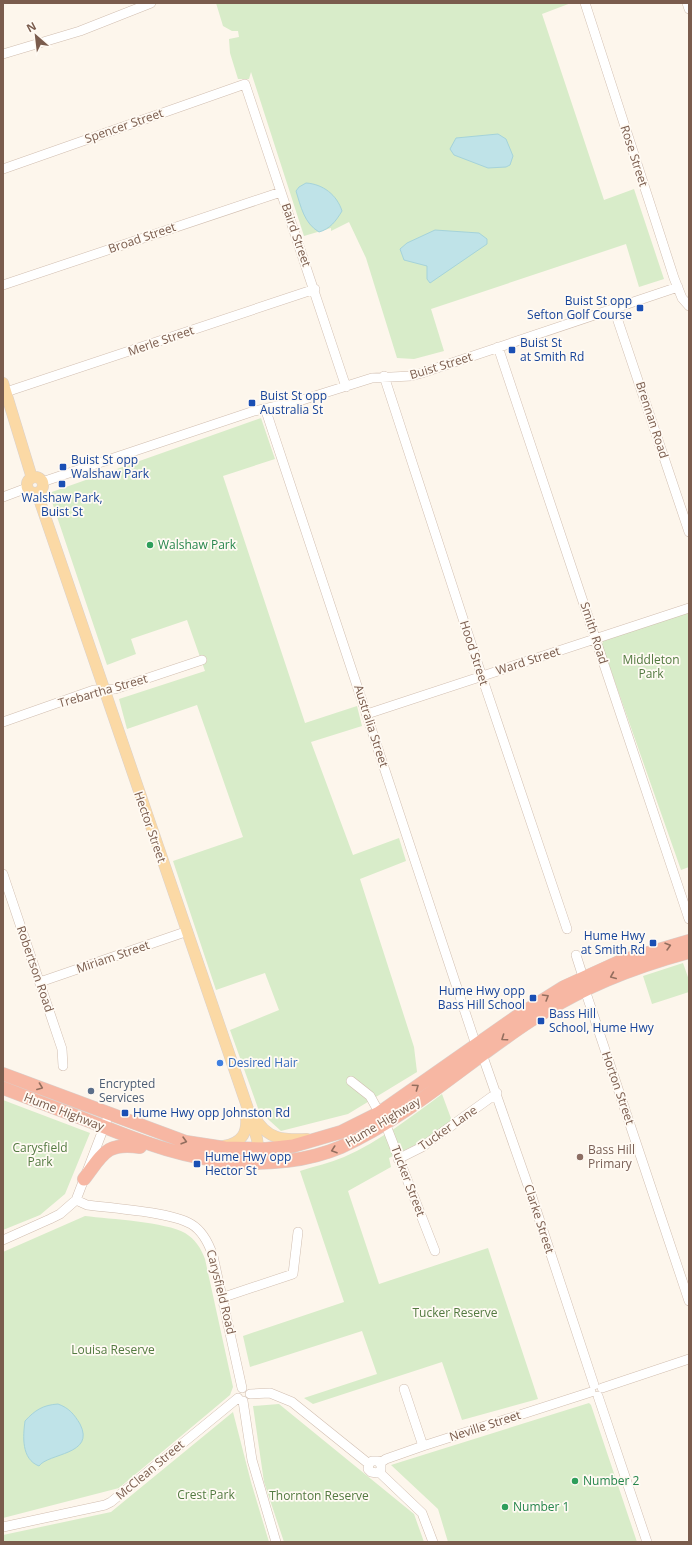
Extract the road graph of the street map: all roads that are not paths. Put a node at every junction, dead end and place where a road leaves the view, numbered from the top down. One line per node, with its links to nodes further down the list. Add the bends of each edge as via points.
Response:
1 (151, 3): 5 (street, via 80,32)
2 (585, 3): 10 (street, Rose Street)
3 (687, 3): 4 (street)
4 (689, 10)
5 (3, 54)
6 (246, 84): 7 (street, Spencer Street); 8 (street, Baird Street)
7 (3, 169)
8 (281, 192): 9 (street, Broad Street); 11 (street, Baird Street)
9 (3, 285)
10 (678, 287): 12 (street, Rose Street, via 682,298); 13 (street, Buist Street)
11 (315, 289): 16 (street, Baird Street); 17 (street, Merle Street)
12 (689, 306)
13 (614, 309): 14 (street, Buist Street); 21 (street, Brennan Road)
14 (498, 348): 15 (street, Buist Street, via 411,376); 23 (street, Smith Road)
15 (384, 376): 16 (street, Buist Street); 25 (street, Hood Street)
16 (346, 386): 18 (street, Buist Street, via 305,400)
17 (4, 387): 19 (main road, Hector Street)
18 (265, 408): 19 (street, Buist Street); 27 (street, Australia Street)
19 (34, 485): 20 (street, Buist Street); 26 (main road, Hector Street)
20 (3, 497)
21 (689, 532)
22 (689, 608): 23 (street, Ward Street)
23 (596, 639): 25 (street, Ward Street); 30 (street, Smith Road)
24 (202, 660): 26 (street, Trebartha Street, via 114,690)
25 (482, 677): 27 (street, Ward Street); 31 (street, Hood Street)
26 (104, 690): 28 (street, Trebartha Street, via 94,690); 32 (main road, Hector Street)
27 (367, 714): 37 (street, Australia Street)
28 (3, 722)
29 (3, 874): 35 (street, Robertson Road)
30 (689, 919)
31 (567, 928)
32 (185, 932): 35 (street, Miriam Street); 43 (main road, Hector Street)
33 (688, 951): 36 (highway, Hume Highway)
34 (576, 955): 36 (street)
35 (40, 982): 38 (street, Robertson Road, via 62,1049)
36 (584, 983): 37 (highway, Hume Highway, via 531,1020); 59 (street, Horton Street)
37 (479, 1050): 42 (street, Clarke Street); 45 (highway, Hume Highway)
38 (63, 1066)
39 (3, 1074): 44 (highway, Hume Highway, one-way to 44)
40 (351, 1081): 45 (street, Tucker Street, via 370,1096)
41 (3, 1088): 46 (highway, Hume Highway)
42 (497, 1093): 51 (street, Tucker Lane, via 422,1147); 63 (street, Clarke Street)
43 (245, 1100): 47 (main road, via 262,1129 271,1136 280,1139); 48 (main road, via 246,1130 243,1137 231,1144); 49 (main road, Hector Street)
44 (109, 1114): 46 (street); 48 (highway, Hume Highway, one-way to 48)
45 (382, 1118): 47 (highway, Hume Highway); 51 (street, Tucker Street); 52 (highway, Hume Highway, one-way to 52, via 364,1136 326,1152 284,1161)
46 (104, 1127): 50 (highway, Hume Highway); 53 (street)
47 (321, 1139): 49 (highway, Hume Highway, via 292,1146)
48 (208, 1147): 49 (highway, Hume Highway)
49 (259, 1149): 52 (main road, Hector Street)
50 (168, 1150): 52 (highway, Hume Highway, via 200,1158); 53 (highway, via 118,1145 107,1151)
51 (398, 1159): 57 (street, Tucker Street)
52 (260, 1162)
53 (84, 1179): 54 (street)
54 (76, 1200): 56 (street, via 50,1219); 58 (street, Carysfield Road, via 87,1205 166,1216 190,1223 209,1244)
55 (298, 1232): 58 (street, via 293,1274)
56 (3, 1240)
57 (435, 1251)
58 (224, 1298): 61 (street, Carysfield Road)
59 (689, 1301)
60 (689, 1359): 63 (street, Neville Street)
61 (242, 1388): 64 (street, via 247,1388); 65 (street, via 237,1392)
62 (404, 1389): 66 (street)
63 (596, 1390): 66 (street, Neville Street); 71 (street, Clarke Street)
64 (250, 1394): 65 (street, via 248,1400); 67 (street, via 270,1393 292,1402 369,1464 374,1460)
65 (241, 1400): 68 (street, McClean Street, via 112,1502); 69 (street, via 254,1466)
66 (423, 1446): 67 (street, Neville Street, via 386,1458)
67 (379, 1468): 70 (street, via 422,1513)
68 (3, 1527)
69 (276, 1542)
70 (433, 1542)
71 (647, 1542)

